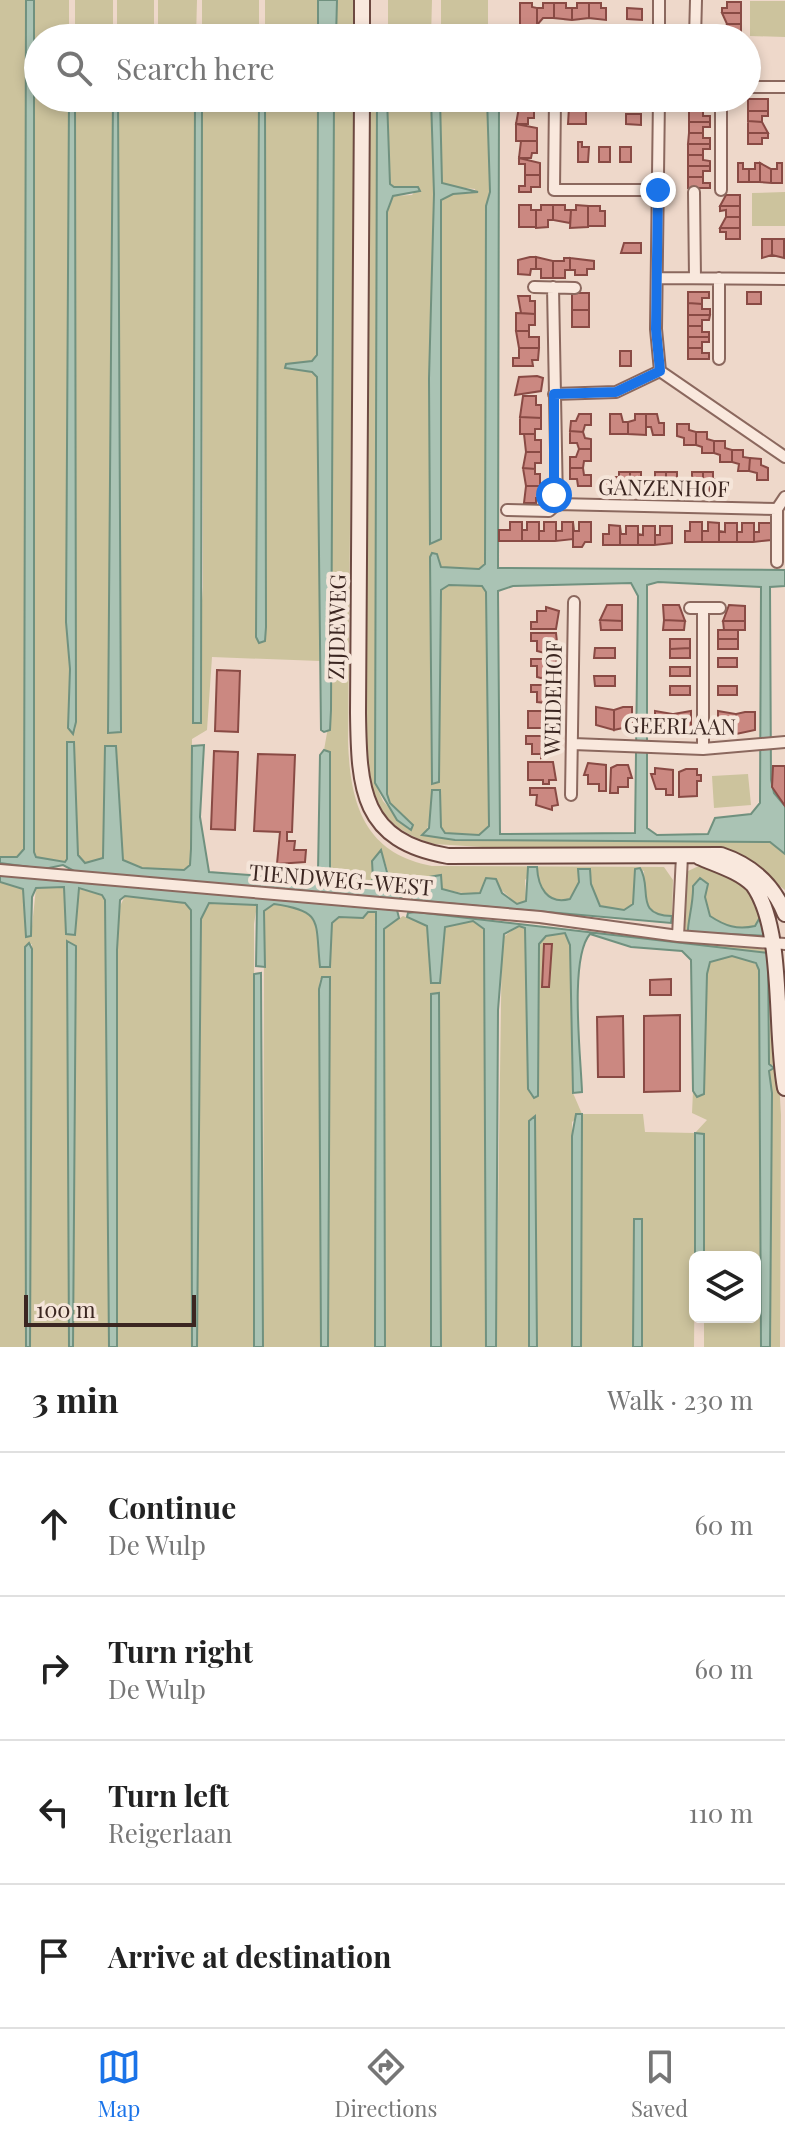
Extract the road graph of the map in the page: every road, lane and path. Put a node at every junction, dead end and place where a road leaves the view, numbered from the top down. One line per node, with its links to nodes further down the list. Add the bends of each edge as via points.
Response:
1 (362, 0): 4 (main road)
2 (659, 0): 5 (street)
3 (696, 0): 6 (street)
4 (362, 24)
5 (659, 24)
6 (695, 24)
7 (761, 87): 8 (street)
8 (785, 87)
9 (362, 112): 40 (main road, ZIJDEWEG, via 358,713 359,773 368,806 394,837 448,856)
10 (555, 112): 13 (street, via 554,190)
11 (659, 112): 13 (street)
12 (721, 112): 14 (street)
13 (658, 190): 16 (street)
14 (721, 190)
15 (694, 192): 17 (street)
16 (657, 278): 17 (street); 24 (street)
17 (695, 278): 18 (street)
18 (719, 278): 19 (street); 23 (street)
19 (785, 279)
20 (534, 287): 21 (street)
21 (553, 287): 22 (street); 25 (street)
22 (575, 288)
23 (719, 359)
24 (660, 371): 25 (street, via 616,392); 26 (street)
25 (554, 394): 28 (street)
26 (785, 457)
27 (785, 497): 29 (street)
28 (557, 504): 29 (street, GANZENHOF); 30 (street, GANZENHOF, via 549,511)
29 (777, 509): 31 (street)
30 (507, 510)
31 (777, 562)
32 (574, 602): 37 (street, WEIDEHOF)
33 (690, 608): 34 (street)
34 (703, 608): 35 (street); 38 (street)
35 (720, 608)
36 (785, 742): 38 (street, GEERLAAN)
37 (573, 744): 38 (street, GEERLAAN); 39 (street, WEIDEHOF)
38 (703, 749)
39 (571, 795)
40 (682, 856): 41 (main road, ZIJDEWEG); 44 (street)
41 (698, 857): 43 (main road, ZIJDEWEG, via 721,855 757,873 775,892); 45 (main road, ZIJDEWEG, via 753,885 771,912)
42 (0, 870): 44 (street, TIENDWEG-WEST, via 540,917)
43 (785, 914)
44 (678, 936): 45 (street, TIENDWEG-WEST)
45 (782, 944): 46 (main road, ZIJDEWEG)
46 (785, 1088)

